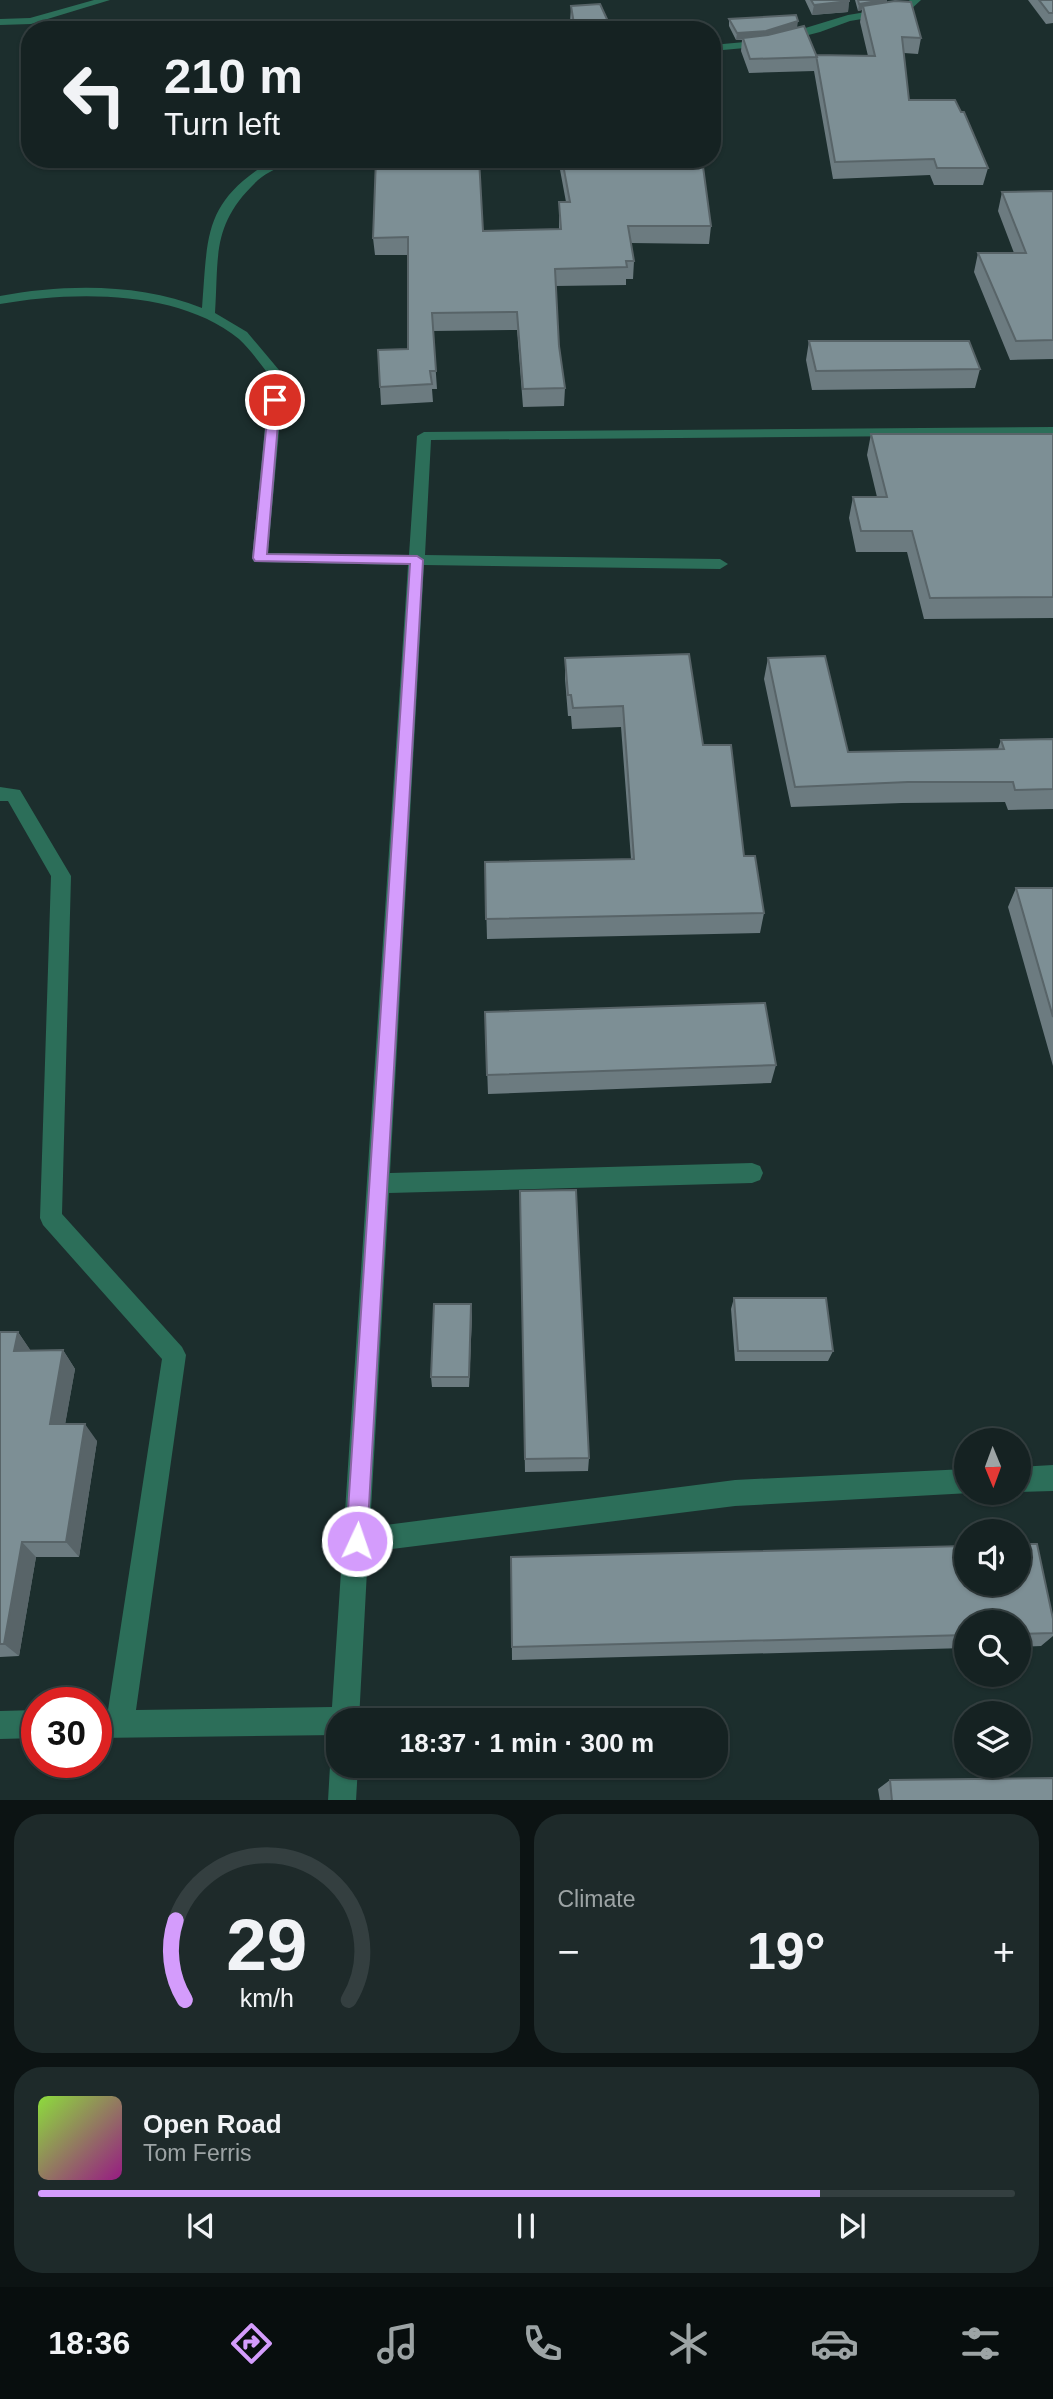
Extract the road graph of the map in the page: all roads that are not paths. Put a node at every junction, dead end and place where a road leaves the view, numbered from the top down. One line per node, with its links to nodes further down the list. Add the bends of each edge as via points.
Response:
1 (105, 0): 4 (street)
2 (916, 0): 6 (street, via 905,9 848,18 766,43)
3 (21, 21): 5 (street)
4 (32, 21)
5 (0, 22)
6 (721, 47)
7 (268, 168): 9 (street, via 255,176 220,217 214,234)
8 (0, 300): 9 (street, via 26,293 112,292)
9 (208, 314): 11 (street, via 242,335 277,376 260,558)
10 (1053, 431): 11 (street, via 424,436)
11 (417, 560): 12 (street); 15 (street)
12 (720, 564)
13 (0, 794): 20 (street, via 14,794 61,876 51,1218 174,1355)
14 (752, 1174): 15 (street)
15 (379, 1183): 19 (street)
16 (1053, 1478): 17 (street)
17 (1031, 1479)
18 (954, 1483): 19 (street, via 734,1493)
19 (357, 1541): 21 (street)
20 (112, 1701)
21 (346, 1708)
22 (326, 1721): 23 (street)
23 (112, 1723)
24 (0, 1724): 25 (street)
25 (21, 1724)
26 (343, 1778): 27 (street)
27 (342, 1800)

